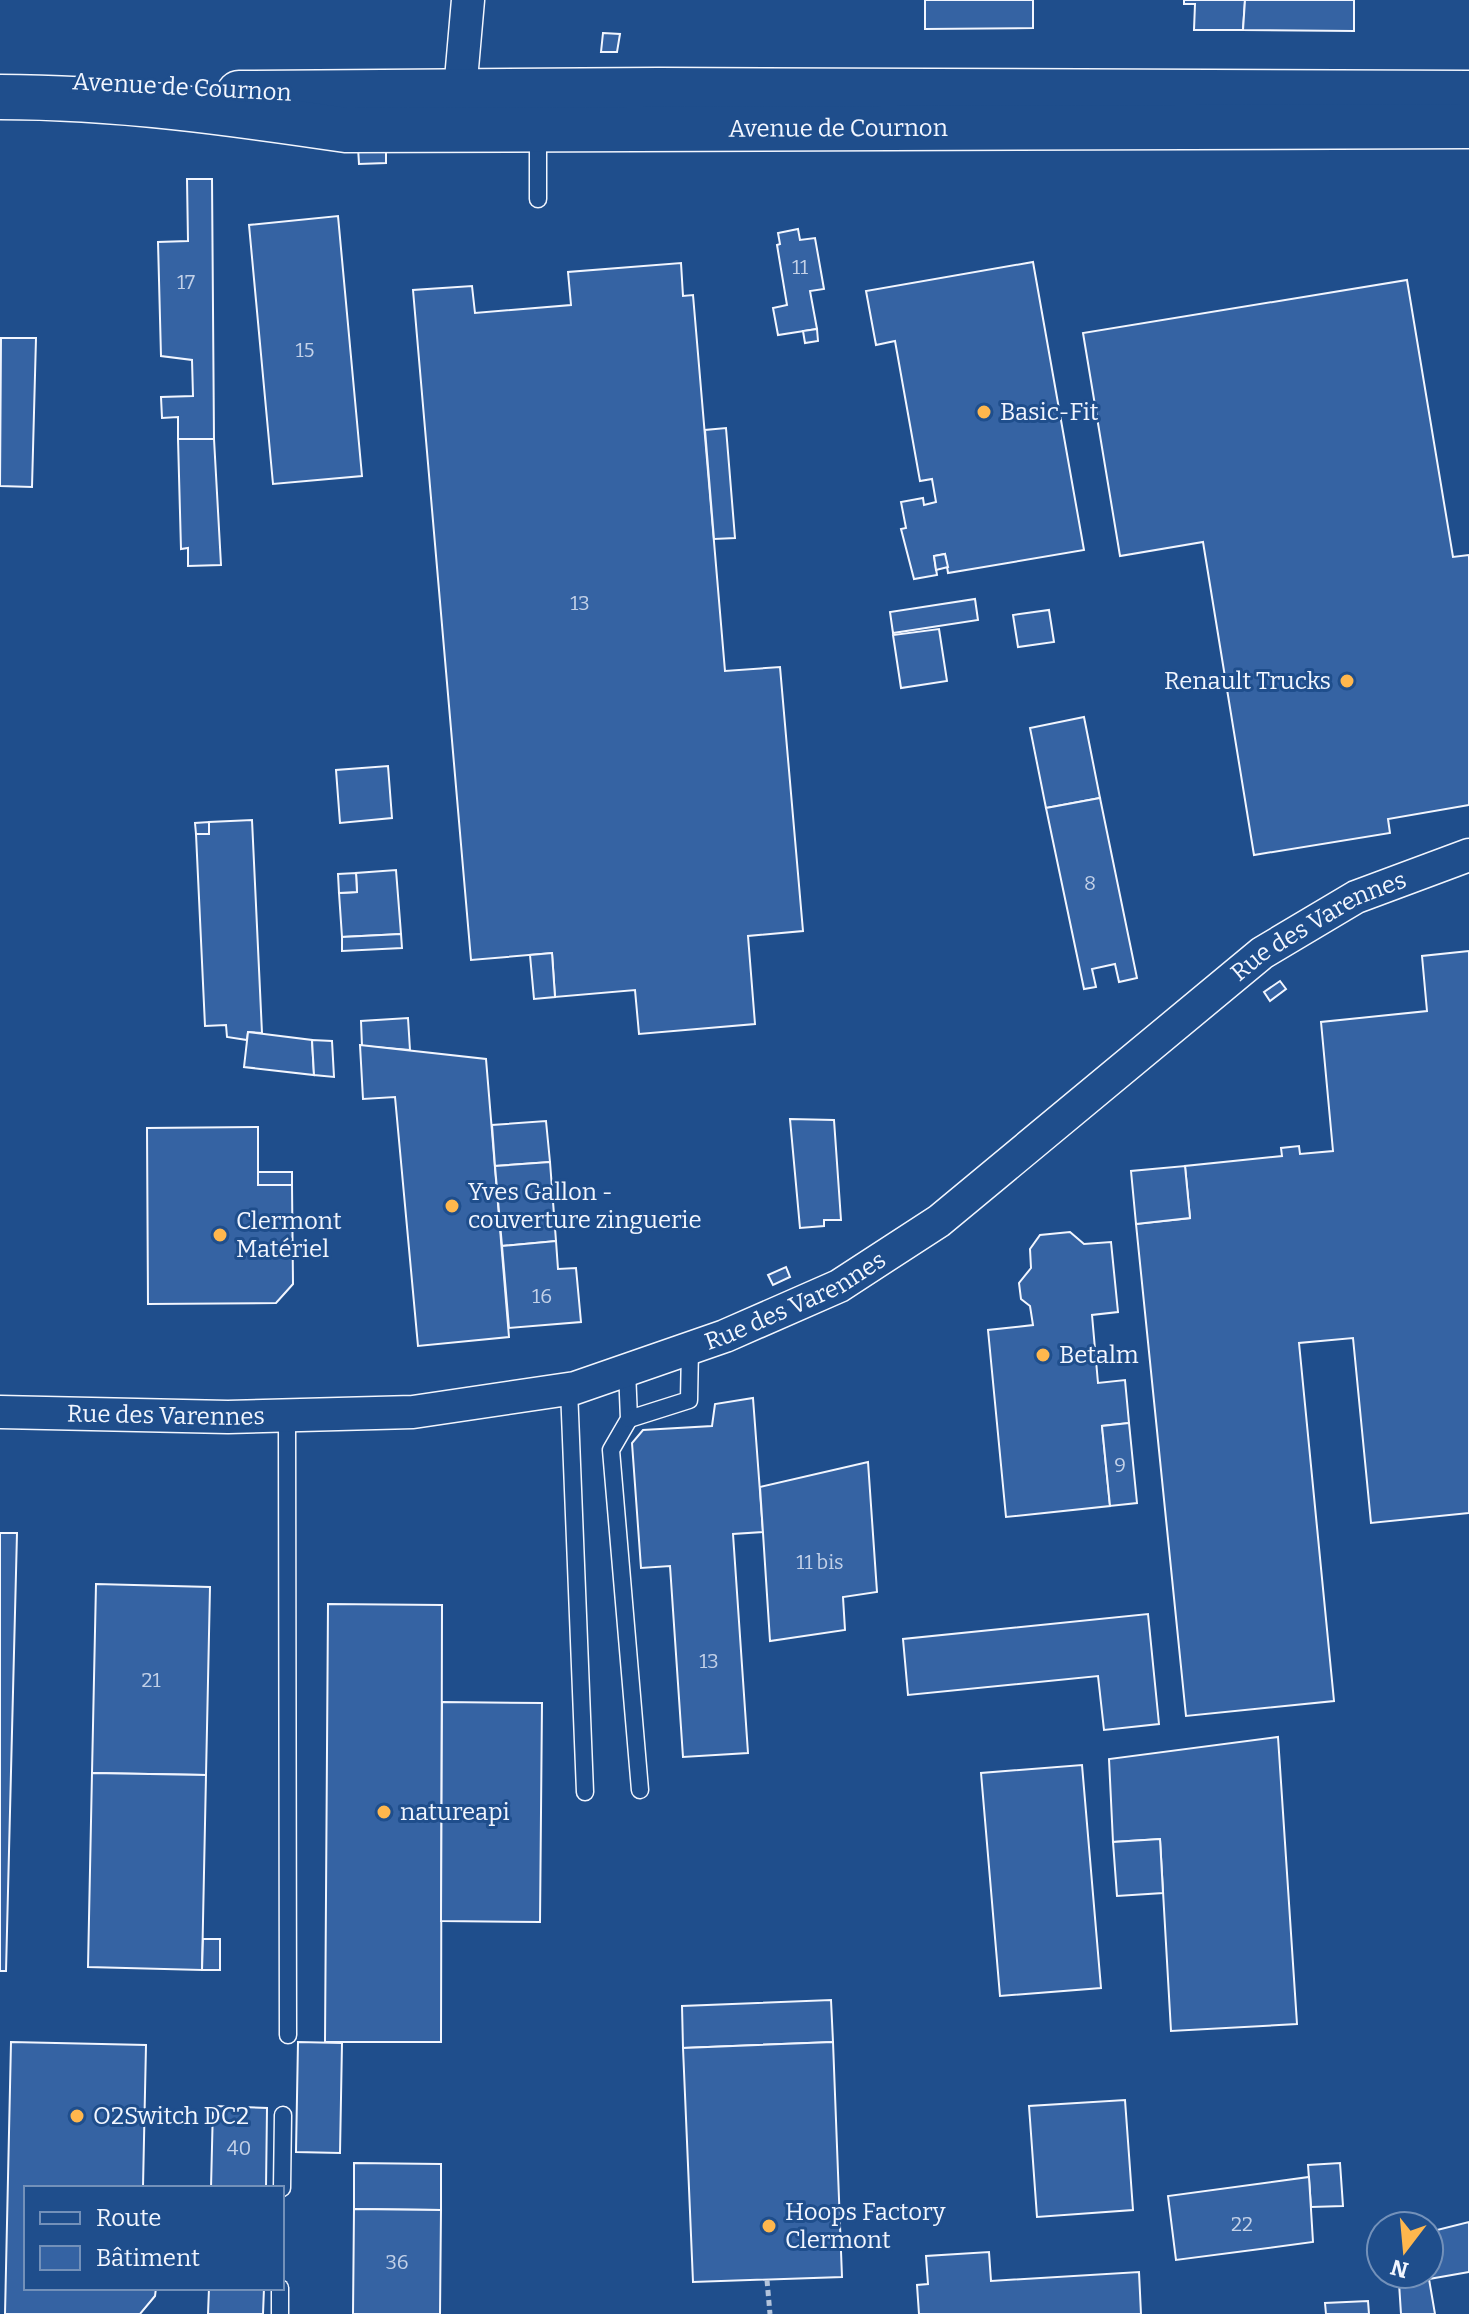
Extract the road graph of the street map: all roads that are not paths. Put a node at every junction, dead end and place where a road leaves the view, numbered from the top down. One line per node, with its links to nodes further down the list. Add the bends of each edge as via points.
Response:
1 (468, 0): 4 (street)
2 (0, 79): 4 (main road, Avenue de Cournon, via 219,93)
3 (696, 90): 4 (main road, Avenue de Cournon); 5 (main road, Avenue de Cournon); 7 (lane, via 676,105)
4 (460, 91): 8 (street, Avenue de Cournon, via 438,111); 15 (street)
5 (1469, 93)
6 (0, 97): 8 (main road, Avenue de Cournon)
7 (589, 108)
8 (209, 110): 14 (main road, Avenue de Cournon)
9 (0, 114): 10 (lane)
10 (68, 116)
11 (549, 120): 13 (main road, Avenue de Cournon); 15 (main road, Avenue de Cournon); 16 (lane)
12 (163, 124): 14 (lane)
13 (1469, 126)
14 (346, 130): 15 (main road, Avenue de Cournon)
15 (483, 131)
16 (538, 199)
17 (1469, 855): 18 (street, Rue des Varennes, via 1356,897 1262,953 939,1221 839,1286)
18 (690, 1348): 19 (street, Rue des Varennes); 23 (lane, via 689,1400)
19 (627, 1370): 20 (street, Rue des Varennes); 23 (lane)
20 (569, 1389): 22 (street, Rue des Varennes, via 413,1412); 25 (lane)
21 (0, 1412): 22 (street, Rue des Varennes)
22 (287, 1415): 26 (lane)
23 (629, 1419): 24 (lane, via 611,1450)
24 (640, 1790)
25 (585, 1792)
26 (288, 2035)
27 (283, 2115): 28 (lane)
28 (282, 2186)
29 (280, 2290): 30 (lane)
30 (280, 2314)

